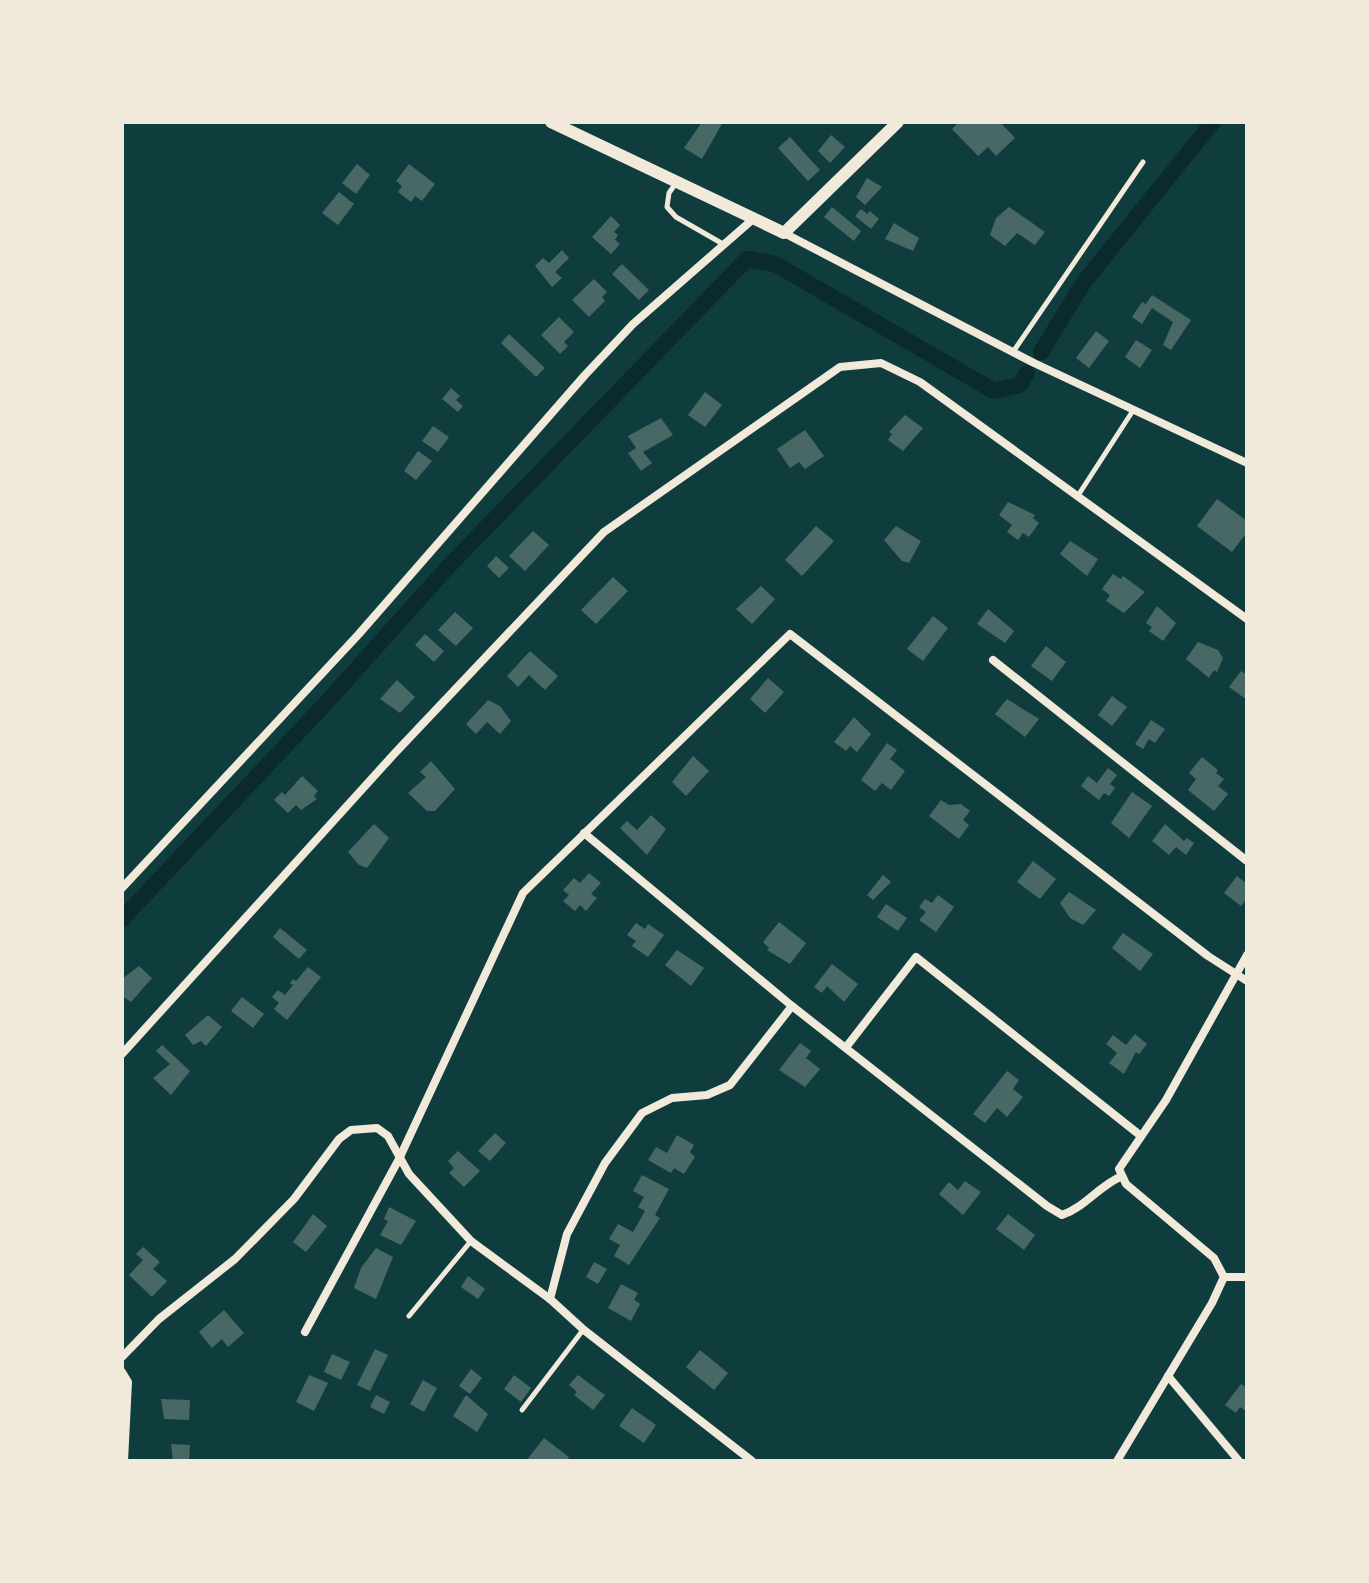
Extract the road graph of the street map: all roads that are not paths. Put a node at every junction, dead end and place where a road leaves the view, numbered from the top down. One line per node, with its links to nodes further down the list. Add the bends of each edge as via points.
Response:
1 (551, 122): 4 (street)
2 (898, 122): 6 (street)
3 (1143, 162): 8 (lane)
4 (676, 182): 5 (street); 7 (lane, via 667,207)
5 (752, 220): 6 (street); 7 (street)
6 (784, 233): 8 (street)
7 (724, 245): 16 (street, via 633,324 585,375 358,635)
8 (1013, 352): 9 (street)
9 (1134, 409): 10 (street); 11 (lane)
10 (1247, 463)
11 (1079, 494): 12 (street); 22 (street, via 920,382 881,363 840,367 604,532)
12 (1247, 619)
13 (993, 660): 15 (street)
14 (584, 833): 18 (street, via 790,634); 20 (street); 24 (street, via 523,893)
15 (1247, 861)
16 (122, 888)
17 (1247, 955): 18 (street)
18 (1236, 975): 19 (street); 23 (street)
19 (1247, 981)
20 (792, 1006): 21 (street); 29 (street, via 730,1085 707,1095 672,1098 642,1113 605,1163 567,1234)
21 (847, 1046): 23 (street, via 916,957); 25 (street, via 1062,1215)
22 (122, 1054)
23 (1141, 1136): 25 (street, via 1122,1161)
24 (399, 1159): 26 (street); 32 (street); 33 (street, via 388,1136 377,1128 351,1130 235,1259 159,1319)
25 (1120, 1177): 27 (street, via 1214,1258)
26 (471, 1241): 29 (street); 30 (lane)
27 (1224, 1277): 28 (street); 35 (street)
28 (1247, 1277)
29 (550, 1299): 31 (street)
30 (409, 1316)
31 (584, 1330): 36 (lane); 38 (street)
32 (305, 1332)
33 (122, 1357)
34 (122, 1372): 37 (street, via 128,1382)
35 (1168, 1376): 39 (street); 40 (street)
36 (522, 1410)
37 (124, 1461)
38 (752, 1461)
39 (1117, 1461)
40 (1239, 1461)

